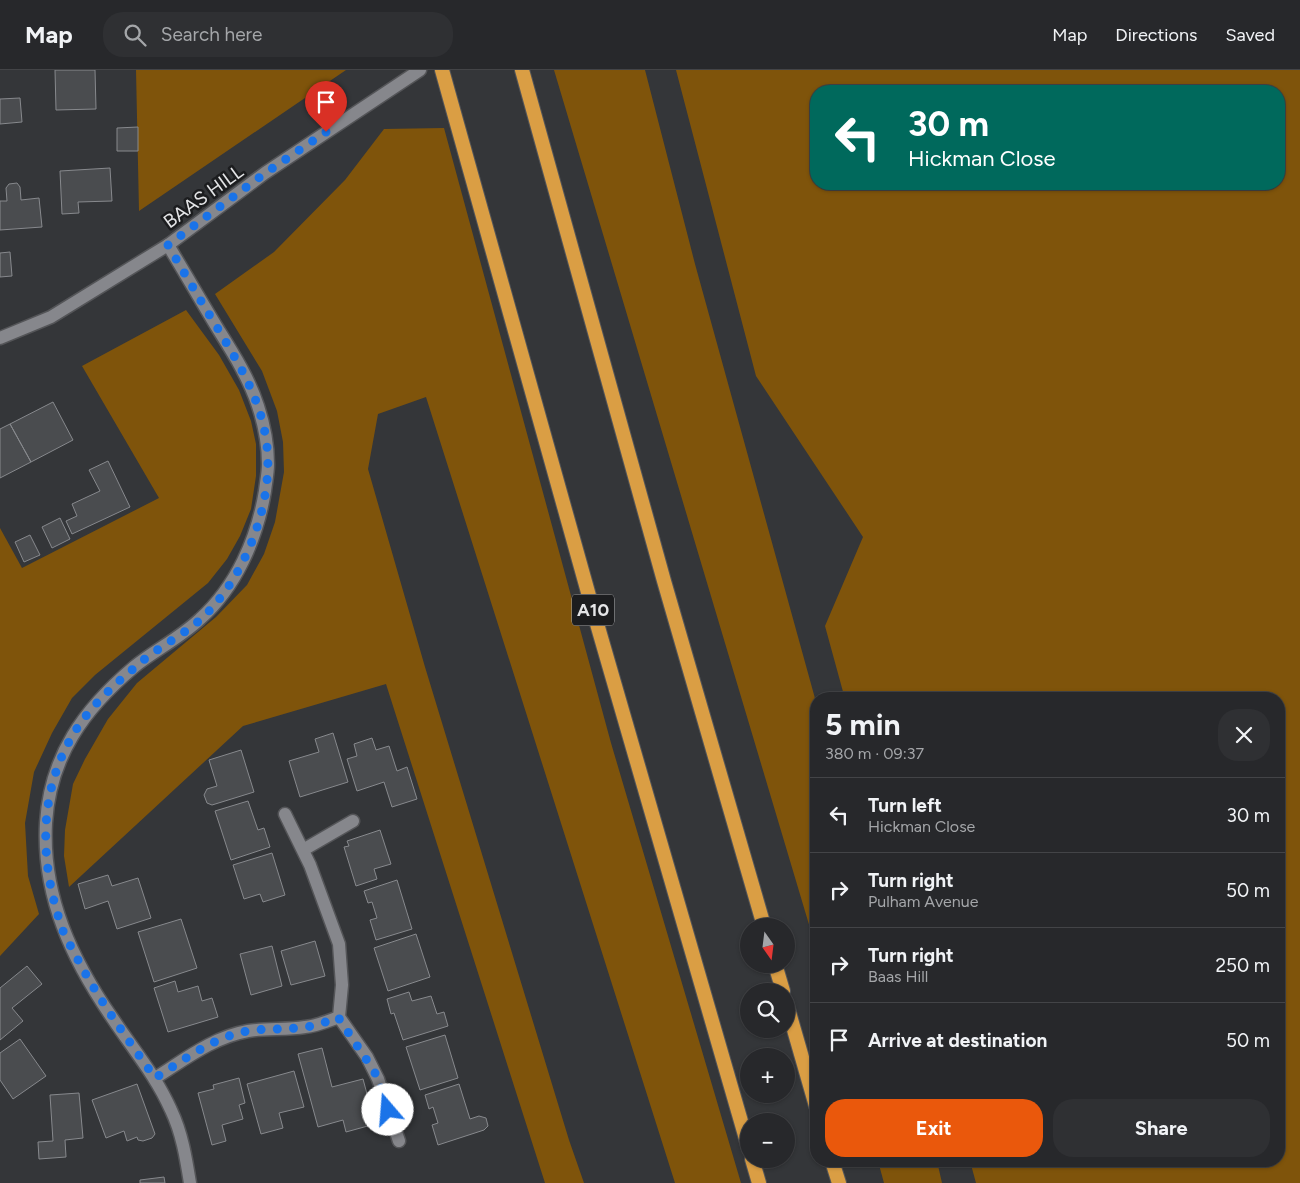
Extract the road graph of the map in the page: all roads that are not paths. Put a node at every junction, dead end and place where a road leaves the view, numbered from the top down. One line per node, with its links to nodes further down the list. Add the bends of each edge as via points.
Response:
1 (420, 70): 4 (street, BAAS HILL, via 264,174)
2 (442, 70): 14 (highway, A10, via 588,593)
3 (522, 70): 9 (highway)
4 (168, 245): 5 (street, BAAS HILL, via 51,317); 12 (street, via 242,369 258,405 268,466 258,525 236,574 215,604 198,621 135,667 82,721 62,755 52,781 45,856 61,927 111,1017)
5 (0, 338)
6 (285, 814): 8 (street)
7 (353, 821): 8 (street)
8 (303, 850): 10 (street, via 339,944 342,985)
9 (762, 918)
10 (338, 1017): 12 (street, via 307,1027 247,1031 227,1037); 15 (street, via 378,1078)
11 (795, 1033): 13 (highway)
12 (155, 1078): 18 (street, via 173,1112)
13 (810, 1085)
14 (740, 1118)
15 (399, 1142)
16 (834, 1167): 20 (highway)
17 (755, 1168): 19 (highway)
18 (190, 1183)
19 (759, 1183)
20 (839, 1183)

